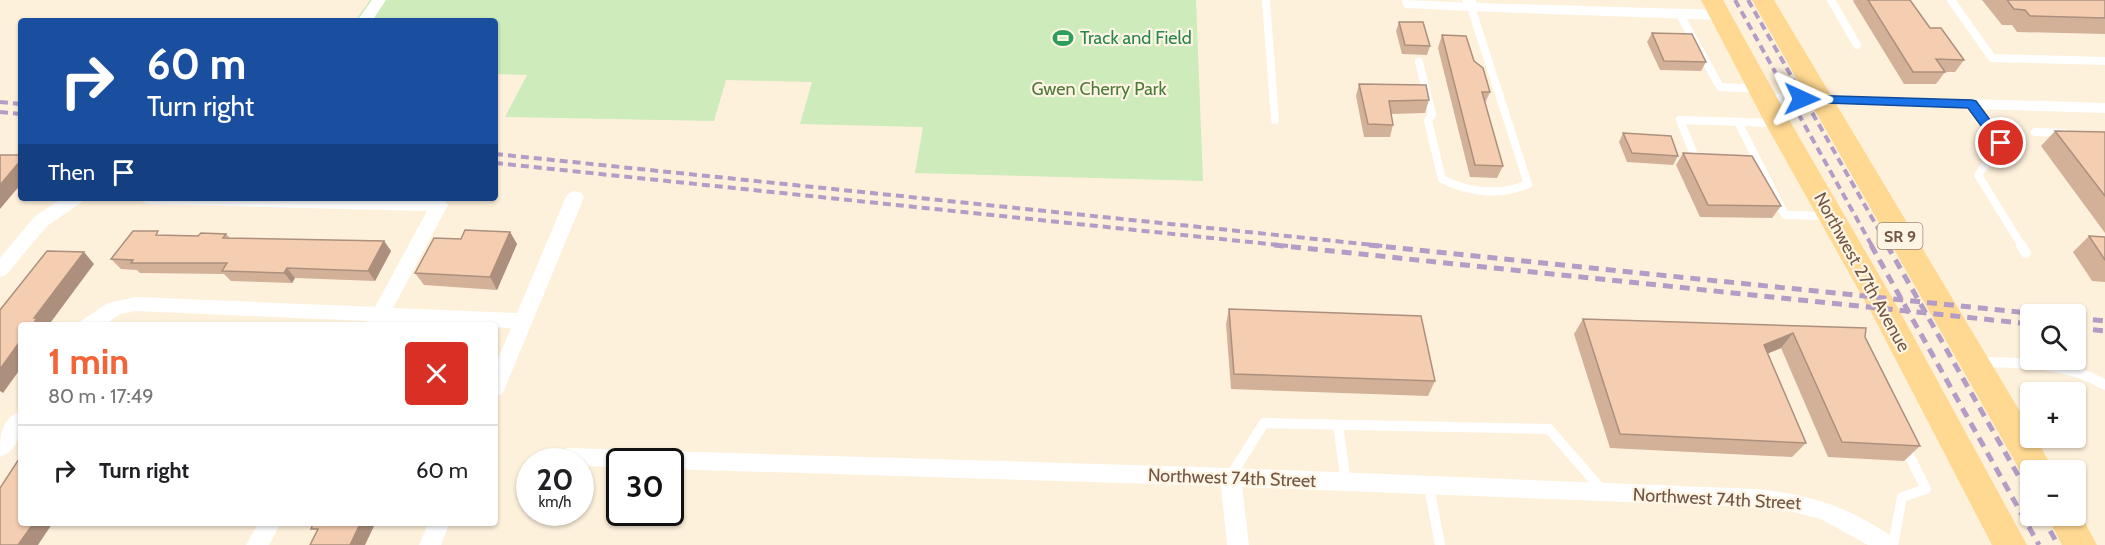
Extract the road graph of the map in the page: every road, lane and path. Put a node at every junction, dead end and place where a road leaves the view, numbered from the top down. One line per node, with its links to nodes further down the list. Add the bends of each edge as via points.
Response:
1 (379, 0): 10 (street)
2 (1266, 0): 18 (lane)
3 (1406, 0): 7 (lane, via 1407,4)
4 (1763, 0): 14 (main road, SR 9)
5 (1831, 0): 11 (lane)
6 (1951, 0): 13 (lane, via 1992,58)
7 (1470, 3): 9 (street); 12 (lane, via 1528,184 1498,191 1451,184 1442,179)
8 (1715, 8): 9 (street); 15 (main road, Northwest 27th Avenue / SR 9)
9 (1679, 13): 15 (lane, via 1720,87)
10 (366, 18)
11 (1857, 45)
12 (1419, 62)
13 (2105, 62)
14 (1821, 99): 15 (street); 16 (street); 34 (main road, SR 9)
15 (1767, 103): 19 (lane); 26 (main road, Northwest 27th Avenue / SR 9)
16 (1972, 104): 17 (street); 27 (lane, via 2001,143 1978,175)
17 (2105, 108)
18 (1275, 120)
19 (1738, 122): 22 (lane, via 1680,120); 26 (lane, via 1785,215)
20 (2035, 132): 21 (lane)
21 (2070, 133)
22 (1695, 157)
23 (575, 196): 31 (street)
24 (71, 201): 28 (street, via 41,221)
25 (257, 201): 30 (street, via 438,206)
26 (1831, 216): 54 (main road, Northwest 27th Avenue / SR 9)
27 (2026, 253)
28 (0, 270)
29 (258, 309): 30 (street); 32 (street, via 136,304 114,308); 33 (street)
30 (377, 320): 31 (street)
31 (523, 321): 35 (street)
32 (94, 322)
33 (250, 322)
34 (1975, 362): 36 (lane, via 2031,364 2090,375); 40 (main road, SR 9)
35 (498, 381)
36 (2105, 385)
37 (1338, 425): 41 (lane, via 1264,423); 42 (lane); 44 (lane, via 1549,429)
38 (1900, 435): 53 (lane, via 1926,489 1902,497)
39 (594, 458): 41 (street, Northwest 74th Street)
40 (2032, 460)
41 (1230, 477): 42 (street, Northwest 74th Street); 50 (street)
42 (1346, 483): 43 (street, Northwest 74th Street)
43 (1429, 487): 44 (street, Northwest 74th Street); 51 (lane)
44 (1604, 493): 52 (street, Northwest 74th Street, via 1755,498 1810,505 1849,520)
45 (268, 526): 48 (street)
46 (438, 526): 49 (street)
47 (2070, 526): 55 (main road)
48 (257, 545)
49 (430, 545)
50 (1238, 545)
51 (1440, 545)
52 (1886, 545)
53 (1893, 545)
54 (2010, 545)
55 (2080, 545)

